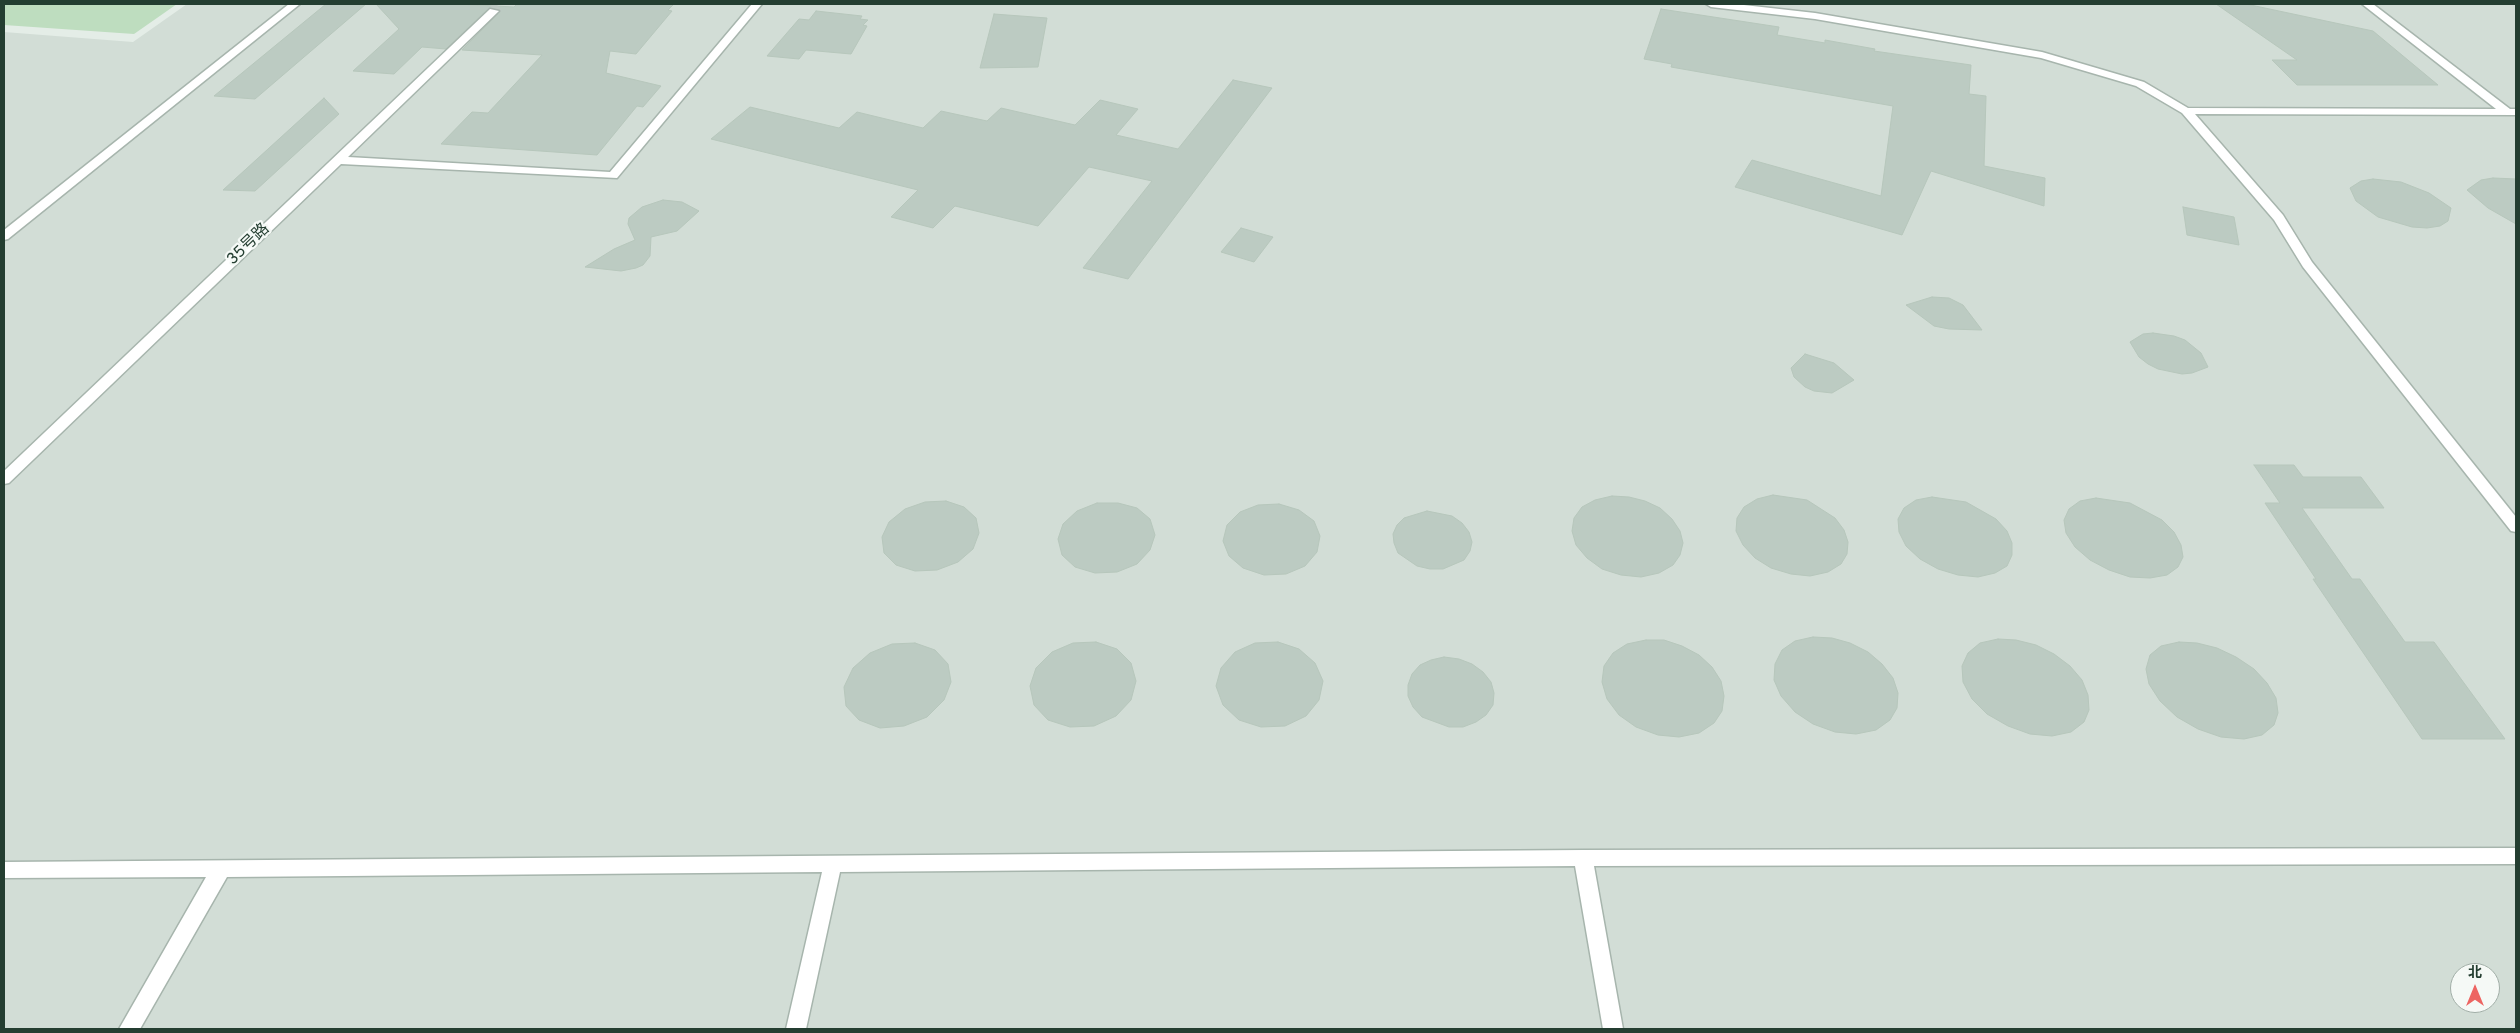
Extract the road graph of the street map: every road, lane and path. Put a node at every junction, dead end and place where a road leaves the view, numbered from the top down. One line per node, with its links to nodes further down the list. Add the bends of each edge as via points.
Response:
1 (295, 4): 9 (street)
2 (757, 4): 8 (street, via 613,176)
3 (1711, 4): 6 (street, via 1815,16 2042,55 2140,84)
4 (2367, 4): 7 (street)
5 (498, 7): 8 (street, 35号路)
6 (2186, 111): 7 (street); 11 (street, via 2279,218 2307,264)
7 (2511, 112)
8 (339, 160): 10 (street, 35号路)
9 (4, 236)
10 (4, 479)
11 (2516, 527)
12 (2516, 856): 13 (street)
13 (1583, 858): 14 (street); 19 (street)
14 (833, 864): 15 (street); 18 (street)
15 (220, 869): 16 (street); 17 (street)
16 (4, 870)
17 (129, 1029)
18 (796, 1029)
19 (1613, 1029)

